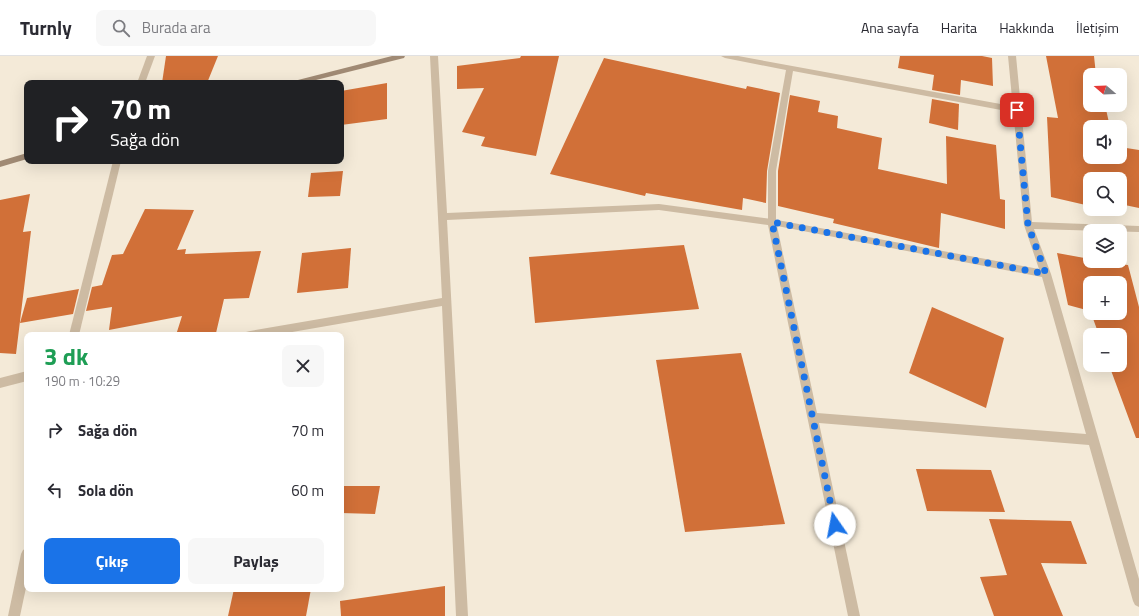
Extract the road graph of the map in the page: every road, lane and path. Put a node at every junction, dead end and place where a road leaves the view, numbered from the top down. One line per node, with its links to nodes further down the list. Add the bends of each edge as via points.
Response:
1 (151, 56): 7 (street)
2 (401, 56): 8 (street)
3 (434, 56): 13 (street)
4 (725, 56): 6 (street)
5 (1012, 56): 9 (street)
6 (790, 68): 9 (street); 14 (street, via 772,172)
7 (142, 80)
8 (306, 80)
9 (1017, 110): 15 (street)
10 (24, 157): 11 (street)
11 (0, 164)
12 (116, 164): 19 (street)
13 (443, 217): 14 (street, via 659,207); 18 (street)
14 (772, 222): 17 (street); 23 (street)
15 (1028, 225): 16 (street); 17 (street)
16 (1139, 229)
17 (1046, 274): 24 (street)
18 (448, 301): 20 (street); 28 (street)
19 (75, 332)
20 (267, 332)
21 (24, 377): 22 (street)
22 (0, 383)
23 (813, 418): 24 (street); 29 (street)
24 (1093, 440): 26 (street)
25 (24, 568): 27 (street)
26 (1139, 601)
27 (14, 616)
28 (462, 616)
29 (854, 616)

